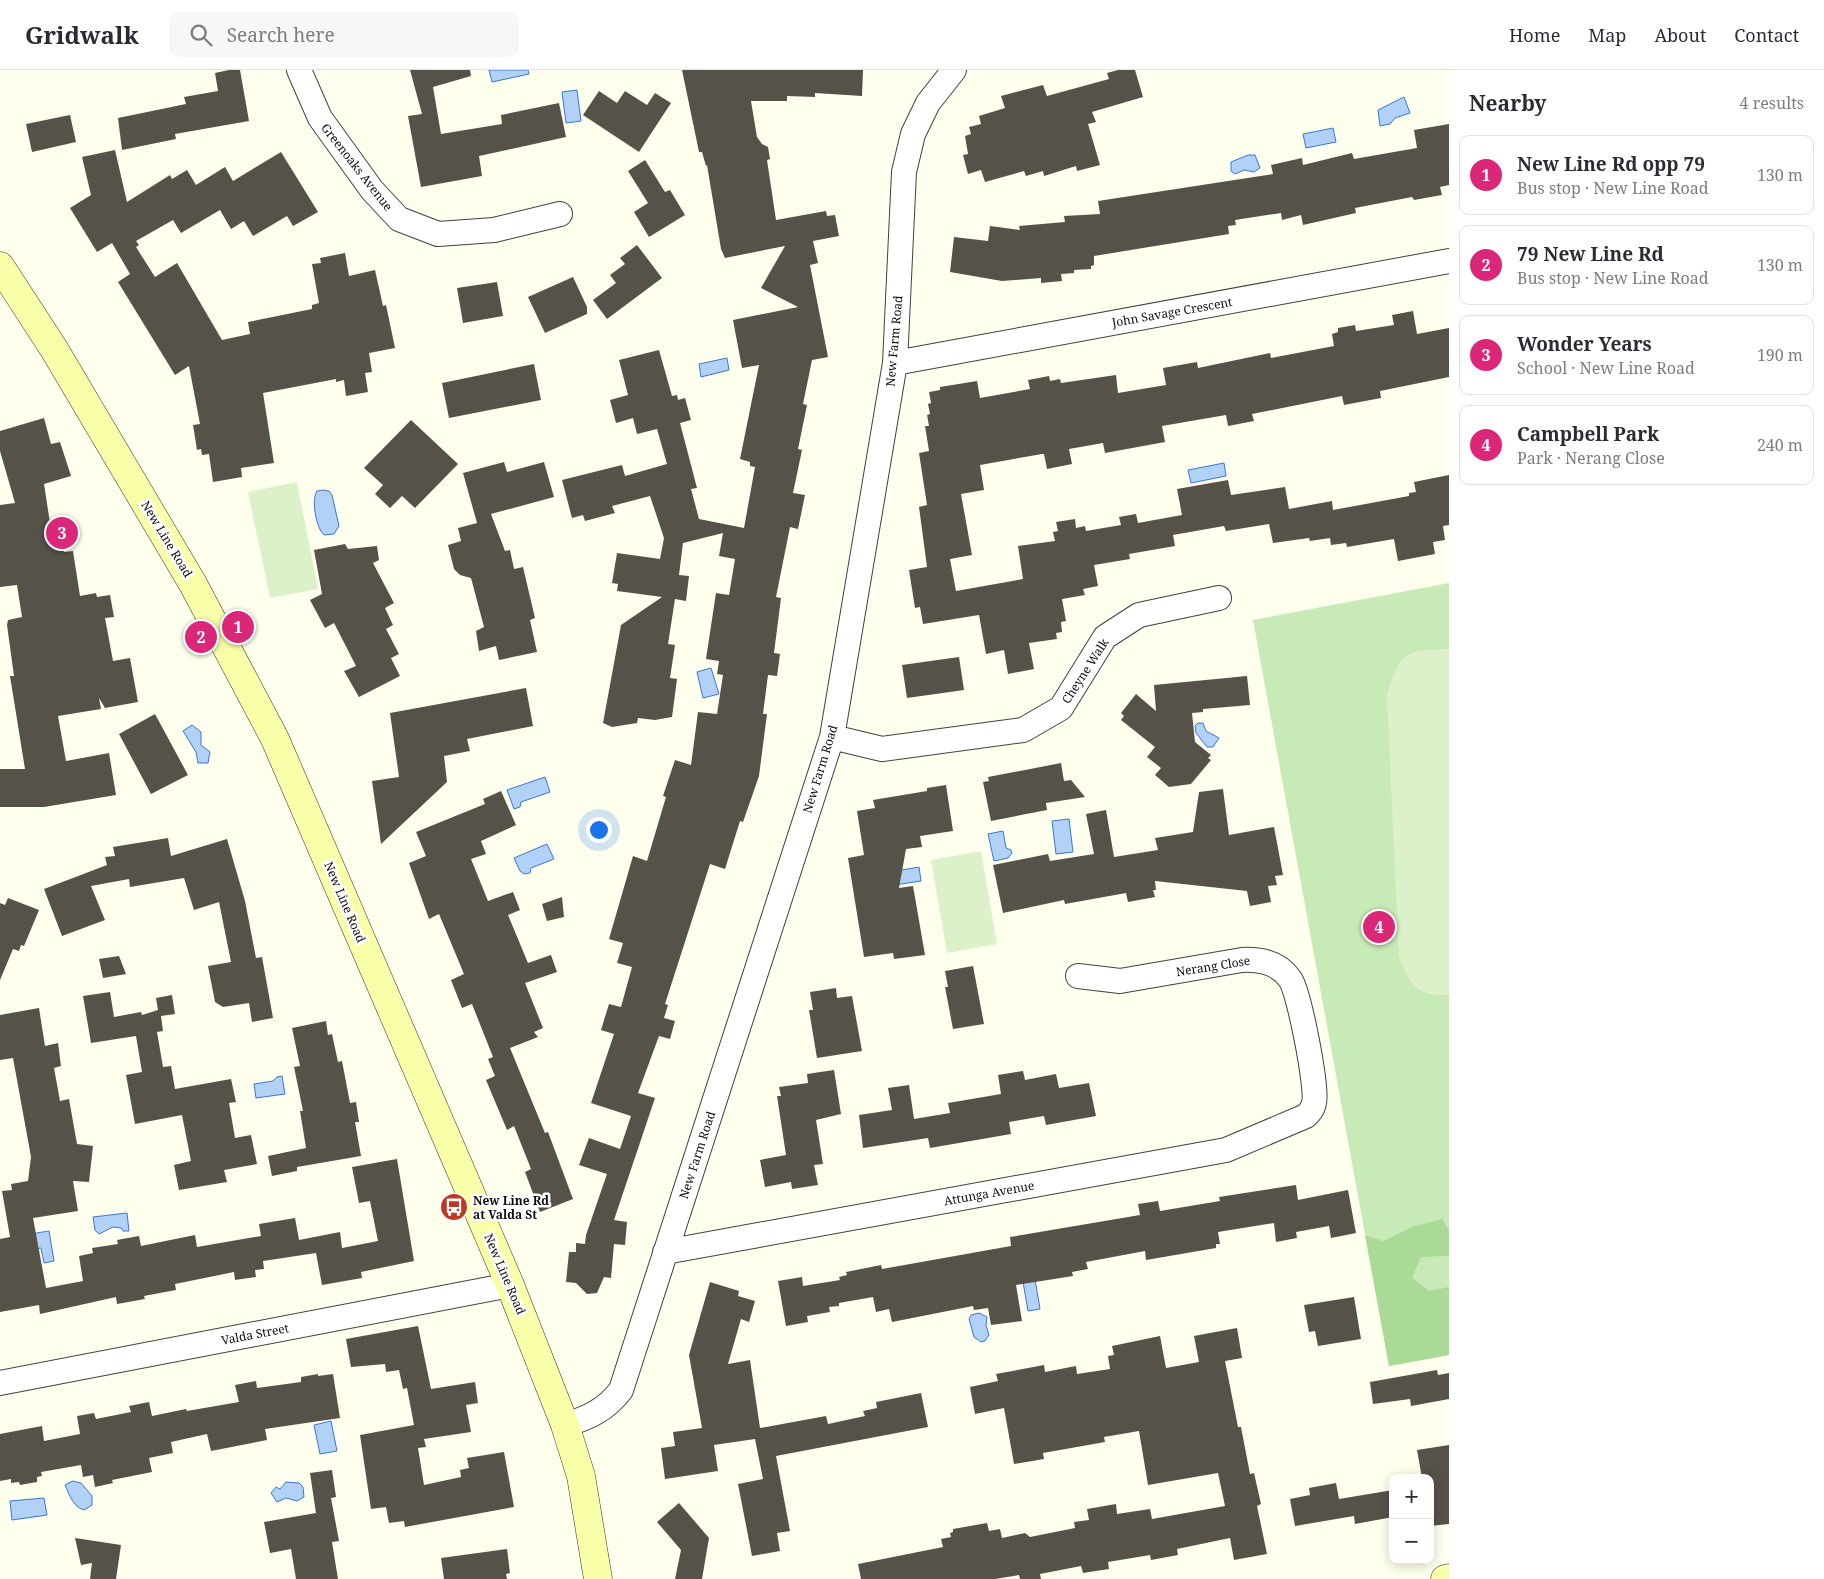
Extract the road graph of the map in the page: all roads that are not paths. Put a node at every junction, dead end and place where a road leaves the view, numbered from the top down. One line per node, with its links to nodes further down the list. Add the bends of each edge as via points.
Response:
1 (300, 70): 3 (street, Greenoaks Avenue, via 320,118 372,190 398,219 438,234 494,230)
2 (954, 70): 6 (street, New Farm Road, via 928,103 913,134 904,172)
3 (560, 214)
4 (1449, 261): 6 (street, John Savage Crescent)
5 (0, 266): 12 (main road, New Line Road, via 54,348 193,584 275,739)
6 (895, 363): 8 (street, New Farm Road)
7 (1219, 598): 8 (street, Cheyne Walk, via 1139,615 1105,637 1061,708 1024,730 882,749)
8 (832, 737): 11 (street, New Farm Road)
9 (1078, 976): 10 (street, Nerang Close, via 1120,981 1242,960 1253,959 1275,965 1290,979 1297,996 1315,1094 1312,1110)
10 (1306, 1116): 11 (street, Attunga Avenue, via 1226,1150)
11 (666, 1252): 14 (street, New Farm Road, via 621,1390 612,1403)
12 (510, 1285): 13 (street, Valda Street); 14 (main road, New Line Road)
13 (0, 1383)
14 (565, 1425): 16 (main road, New Line Road, via 581,1476)
15 (1449, 1578): 17 (main road)
16 (598, 1579)
17 (1445, 1579)

